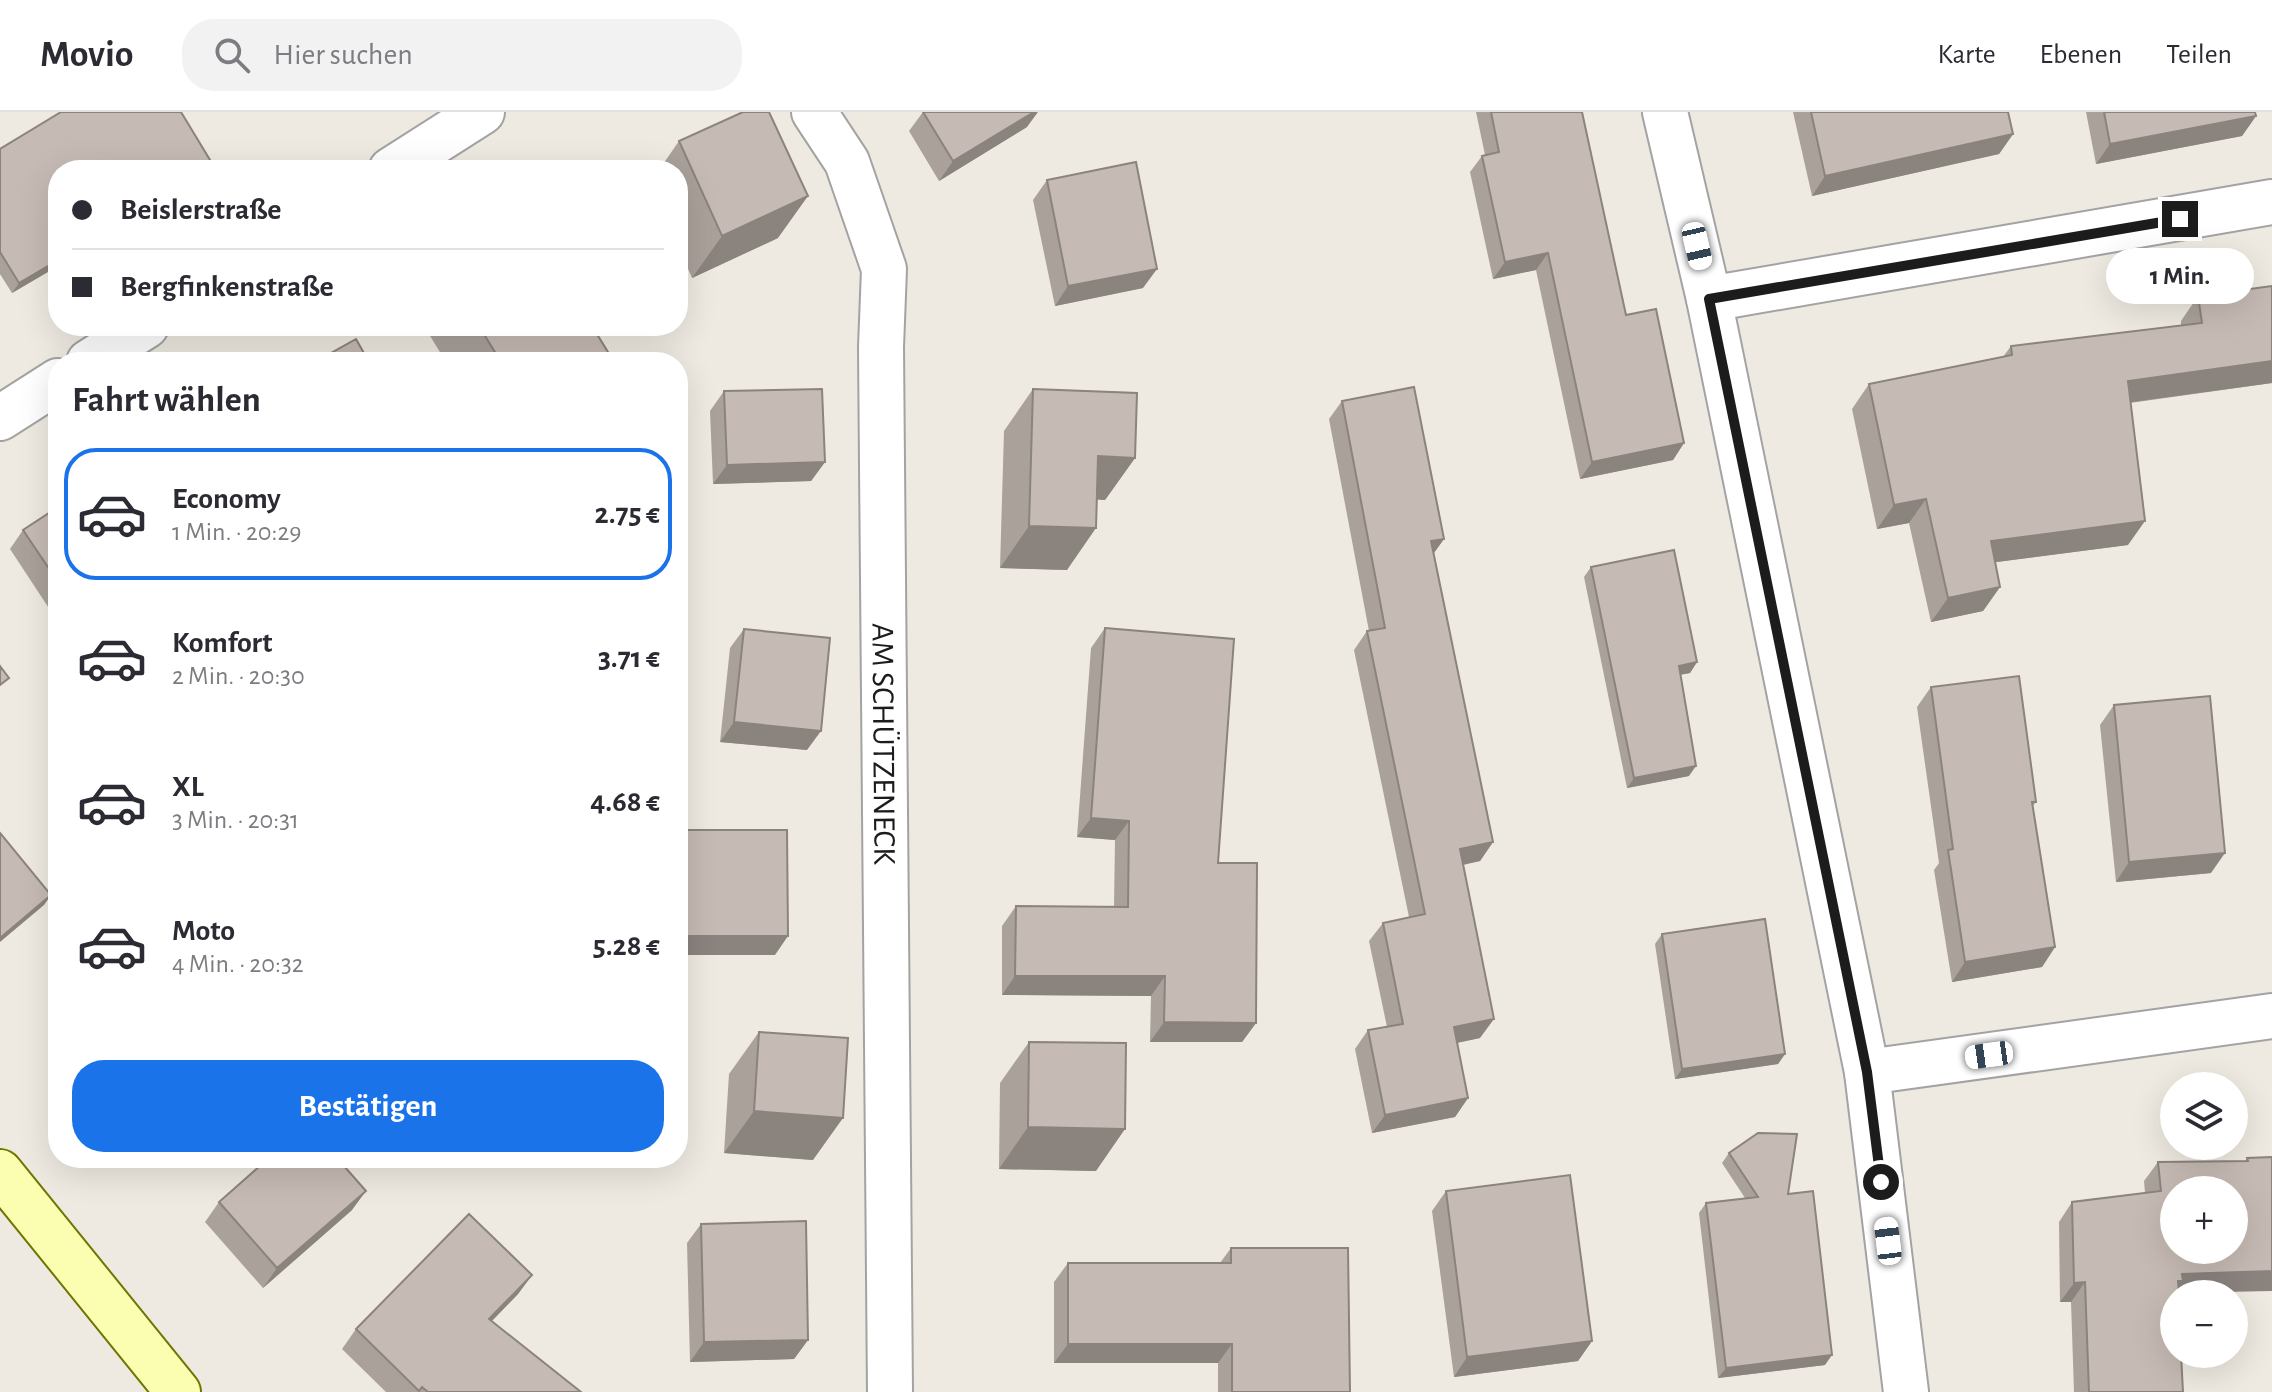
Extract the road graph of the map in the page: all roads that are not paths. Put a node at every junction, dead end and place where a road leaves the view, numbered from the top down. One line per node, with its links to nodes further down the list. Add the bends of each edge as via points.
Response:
1 (482, 112): 4 (street)
2 (814, 112): 15 (street, AM SCHÜTZENECK, via 847,162 884,269)
3 (1665, 112): 6 (street)
4 (407, 160)
5 (2272, 202): 6 (street)
6 (1709, 299): 12 (street)
7 (130, 336): 8 (street)
8 (105, 352)
9 (48, 387): 10 (street)
10 (0, 418)
11 (2272, 1016): 12 (street)
12 (1867, 1072): 16 (street)
13 (0, 1172): 14 (street)
14 (178, 1392)
15 (890, 1392)
16 (1906, 1392)

